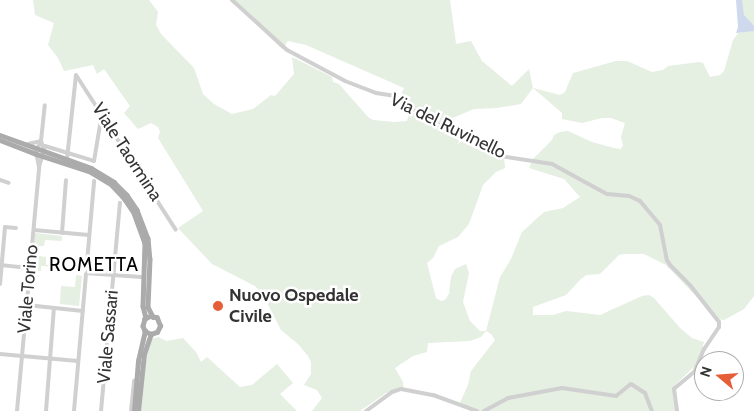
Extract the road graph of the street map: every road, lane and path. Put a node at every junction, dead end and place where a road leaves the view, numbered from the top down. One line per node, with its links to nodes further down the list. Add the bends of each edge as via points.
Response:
1 (232, 0): 52 (street, Via del Ruvinello, via 287,50 345,81 394,96 418,114 500,156 546,162 608,194 629,196 640,201 660,225 670,265 719,322 694,372 674,389)
2 (45, 105): 6 (street)
3 (102, 113): 12 (street, via 96,159); 12 (street, Viale Taormina, via 76,75); 21 (street, Viale Taormina)
4 (0, 135): 7 (main road)
5 (0, 140): 10 (main road)
6 (41, 141): 7 (street); 8 (street); 9 (street)
7 (28, 144): 8 (main road)
8 (38, 148): 9 (main road); 10 (street)
9 (44, 148): 11 (street, Viale Torino); 12 (main road)
10 (36, 154): 11 (main road); 13 (street, Viale Torino)
11 (43, 156): 13 (street, Viale Torino); 35 (main road, via 99,176 124,198 134,213 145,243 143,306)
12 (68, 156): 34 (main road, via 114,182 137,210 148,242 148,307)
13 (39, 166): 20 (street, Viale Torino)
14 (0, 180): 17 (street)
15 (66, 180): 22 (street)
16 (94, 181): 23 (street)
17 (9, 183)
18 (120, 203): 28 (street, Viale Sassari)
19 (16, 228): 24 (street, via 5,226)
20 (34, 230): 22 (street); 26 (street, Viale Torino)
21 (176, 230)
22 (62, 233): 23 (street)
23 (89, 235): 27 (street)
24 (2, 238): 25 (street)
25 (1, 266): 26 (street); 30 (street)
26 (30, 268): 31 (street, Viale Torino)
27 (86, 273): 28 (street); 33 (street)
28 (114, 275): 29 (street); 45 (street, Viale Sassari)
29 (141, 278)
30 (0, 284)
31 (27, 305): 32 (street); 39 (street, Viale Torino)
32 (54, 308): 33 (street); 40 (street)
33 (83, 311): 41 (street)
34 (153, 316): 35 (main road); 37 (main road, via 160,326)
35 (146, 318): 36 (main road)
36 (145, 330): 37 (main road); 46 (main road)
37 (151, 334): 47 (main road, via 142,362)
38 (0, 354): 39 (street)
39 (22, 356): 40 (street); 42 (street, Viale Torino)
40 (51, 358): 41 (street); 43 (street)
41 (78, 361): 44 (street)
42 (17, 411)
43 (46, 411)
44 (74, 411)
45 (102, 411)
46 (132, 411)
47 (138, 411)
48 (366, 411): 49 (street, via 400,389 432,395)
49 (477, 411)
50 (484, 411): 51 (street, via 508,398 562,388 616,396 631,384 645,393)
51 (652, 411)
52 (677, 411)

